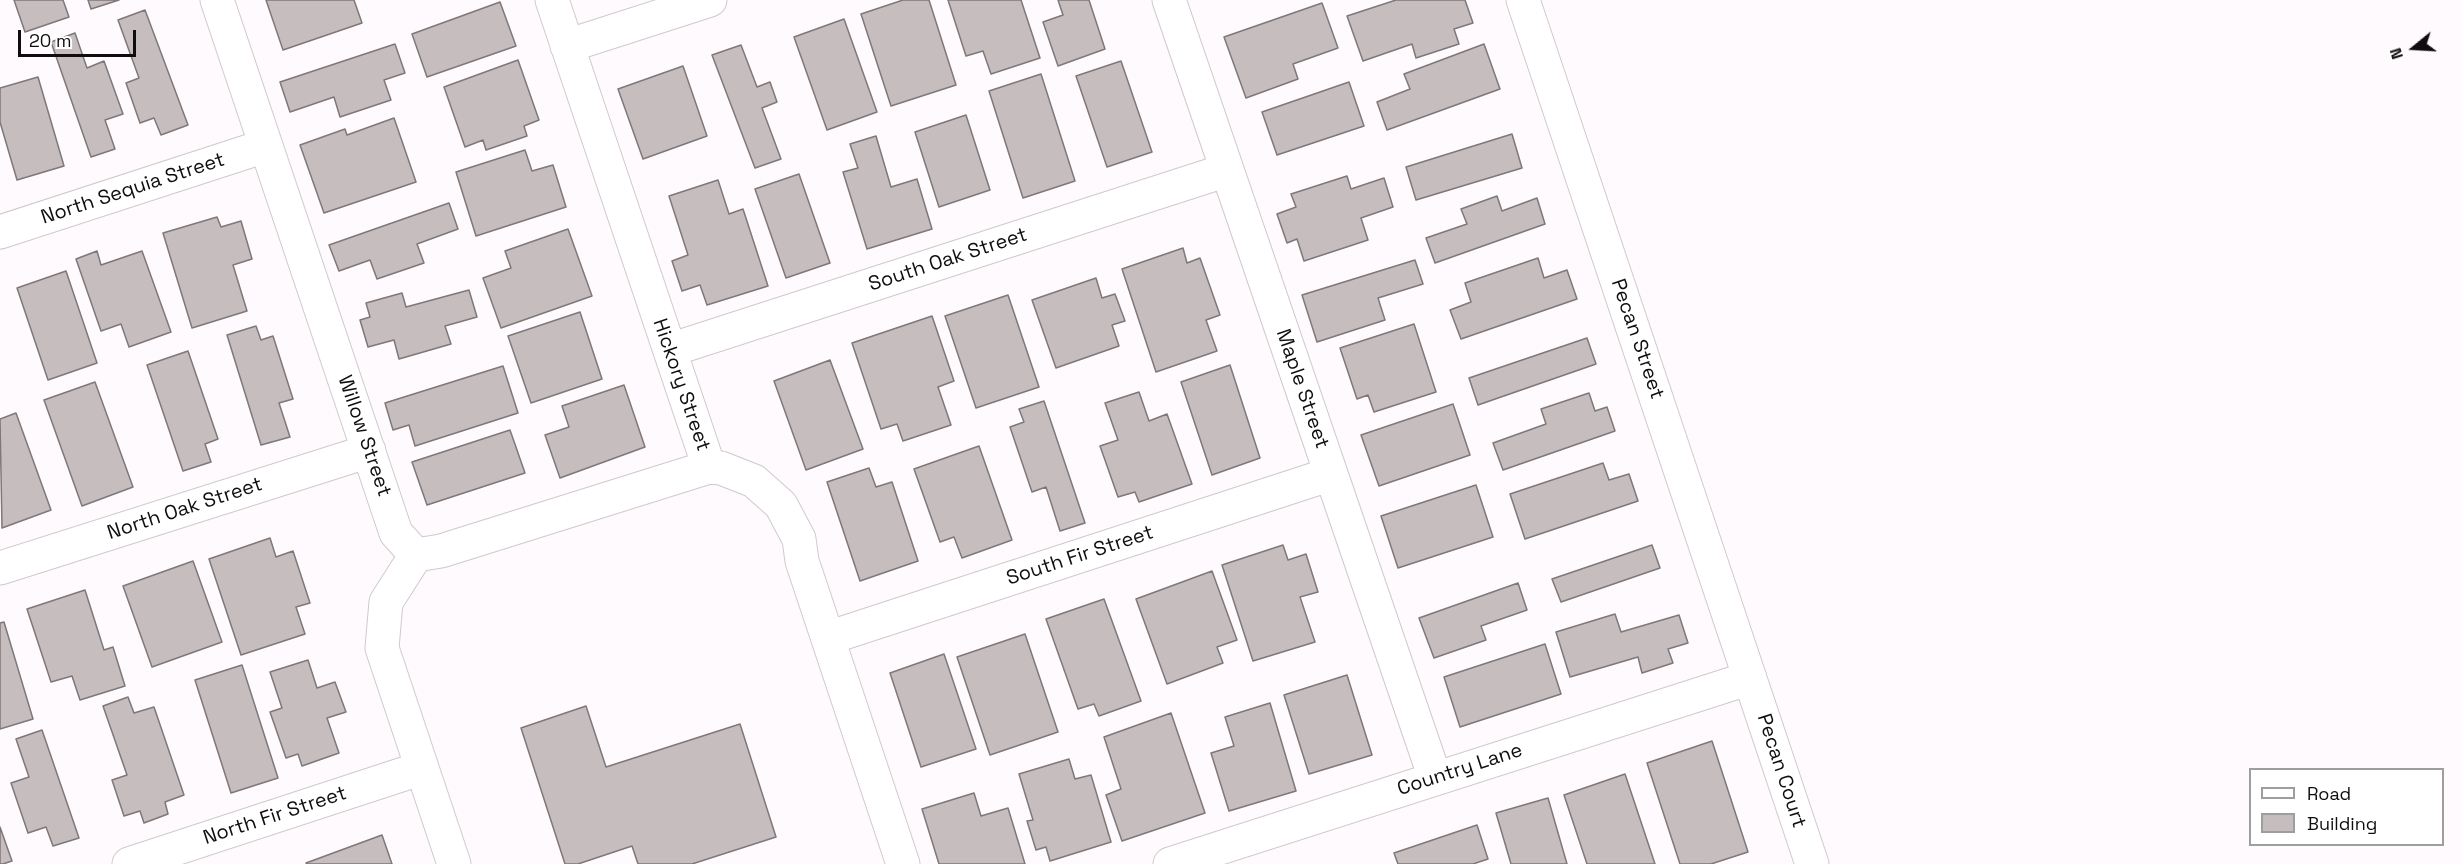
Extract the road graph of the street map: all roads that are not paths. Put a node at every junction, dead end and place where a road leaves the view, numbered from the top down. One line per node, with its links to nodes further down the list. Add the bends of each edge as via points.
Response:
1 (217, 0): 7 (street, Willow Street)
2 (552, 0): 6 (street, Hickory Street)
3 (710, 0): 6 (street)
4 (1169, 0): 8 (street, Maple Street)
5 (1523, 0): 17 (street, Pecan Street)
6 (567, 46): 10 (street, Hickory Street)
7 (266, 146): 9 (street, North Sequia Street); 11 (street, Willow Street)
8 (1227, 170): 10 (street, South Oak Street); 13 (street, Maple Street)
9 (0, 232)
10 (670, 350): 12 (street, Hickory Street)
11 (369, 451): 14 (street, Willow Street, via 396,533); 15 (street, North Oak Street)
12 (709, 467): 14 (street, via 441,551); 16 (street, Hickory Street, via 754,481 781,505 799,539 802,561)
13 (1331, 474): 16 (street, South Fir Street); 19 (street, Maple Street)
14 (416, 555): 18 (street, via 386,602 382,648)
15 (0, 568)
16 (828, 638): 22 (street, Hickory Street)
17 (1750, 678): 19 (street, Country Lane); 24 (street, Pecan Court)
18 (422, 768): 20 (street, North Fir Street); 21 (street)
19 (1435, 778): 23 (street, Country Lane)
20 (129, 864)
21 (454, 864)
22 (903, 864)
23 (1170, 864)
24 (1812, 864)

